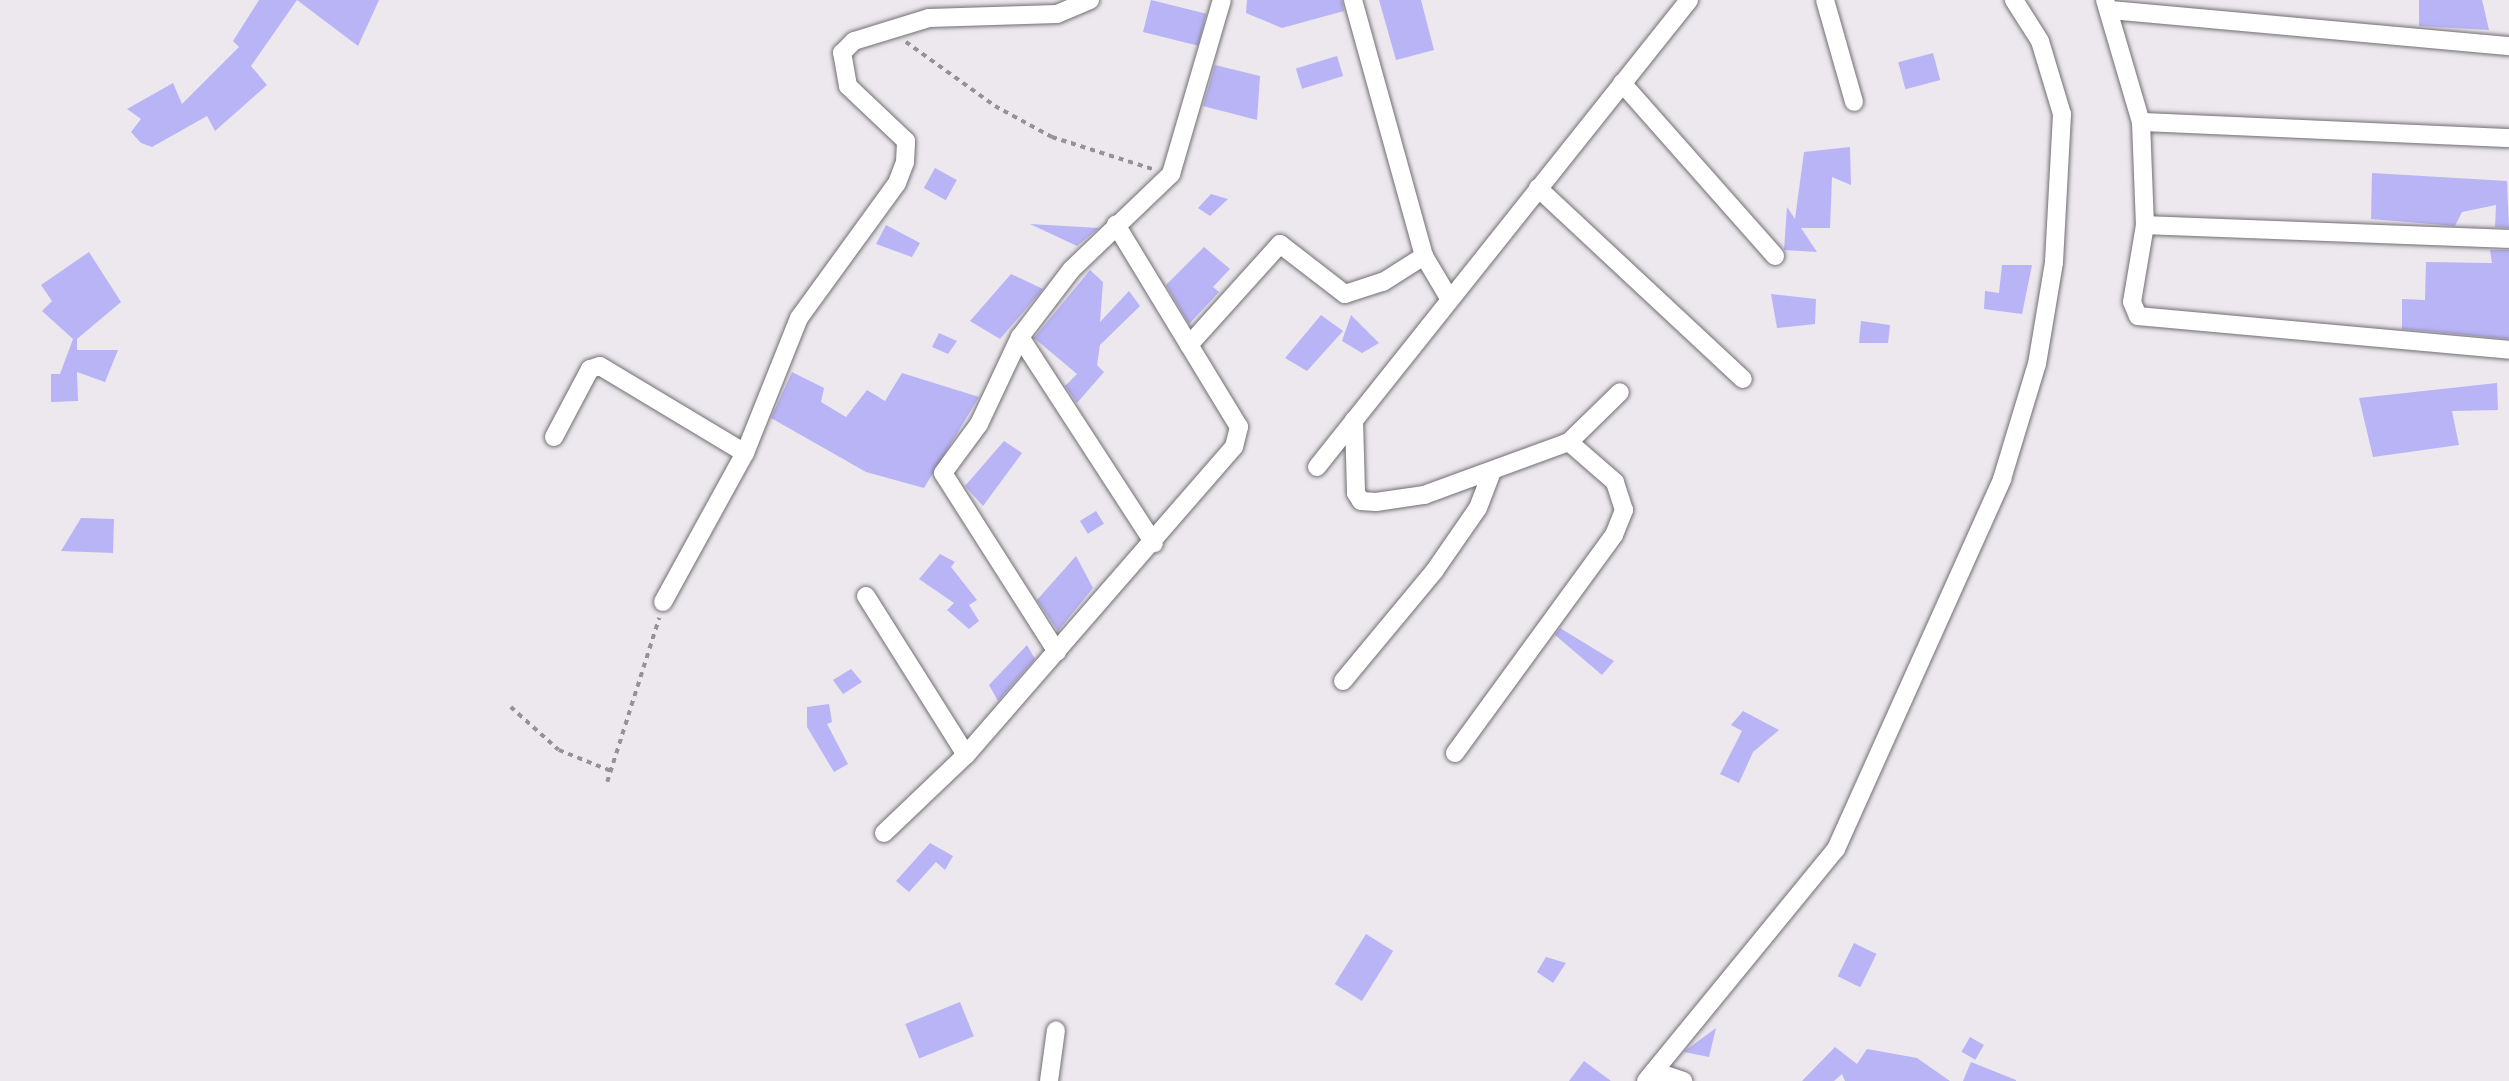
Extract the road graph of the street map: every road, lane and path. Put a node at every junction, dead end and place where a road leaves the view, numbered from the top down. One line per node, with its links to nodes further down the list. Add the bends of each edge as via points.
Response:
1 (1090, 0): 8 (street, via 1057,13 929,18)
2 (1222, 0): 14 (street)
3 (1353, 0): 19 (street)
4 (1689, 0): 10 (street)
5 (1825, 0): 11 (street)
6 (2014, 0): 45 (street, via 2040,41 2062,114 2054,262 2037,364 2002,479 1836,849)
7 (2108, 5): 9 (street); 12 (street)
8 (888, 28): 14 (path, via 983,99 1052,137); 30 (street, via 854,41 842,53 841,69 848,86 896,125 906,141 905,162 878,212 799,318)
9 (2509, 46)
10 (1622, 83): 15 (street); 20 (street)
11 (1854, 102)
12 (2141, 122): 13 (street); 17 (street)
13 (2509, 138)
14 (1171, 174): 16 (street)
15 (1538, 188): 21 (street); 25 (street)
16 (1116, 225): 22 (street); 23 (street)
17 (2145, 225): 18 (street); 24 (street, via 2132,302 2142,319)
18 (2509, 239)
19 (1424, 256): 21 (street); 23 (street, via 1383,282 1345,294 1280,244)
20 (1775, 256)
21 (1449, 298): 27 (street)
22 (1020, 337): 33 (street); 36 (street, via 979,424 943,473)
23 (1189, 345): 33 (street, via 1239,427 1234,447)
24 (2509, 350)
25 (1743, 379)
26 (1620, 392): 29 (street)
27 (1354, 420): 31 (street); 32 (street, via 1361,500 1424,495)
28 (554, 437): 30 (street, via 590,369 600,366)
29 (1569, 442): 32 (street); 39 (street, via 1615,482 1624,510 1614,535)
30 (745, 453): 35 (street)
31 (1317, 467)
32 (1492, 472): 37 (street, via 1478,508 1435,570)
33 (1154, 542): 36 (street)
34 (866, 596): 40 (street)
35 (663, 602): 41 (path)
36 (1057, 652): 40 (street)
37 (1343, 681)
38 (511, 707): 41 (path, via 559,750)
39 (1455, 753)
40 (966, 755): 43 (street)
41 (611, 771): 42 (path)
42 (607, 782)
43 (884, 833)
44 (1056, 1030): 46 (street)
45 (1650, 1076): 47 (street)
46 (1049, 1081)
47 (1684, 1081)

